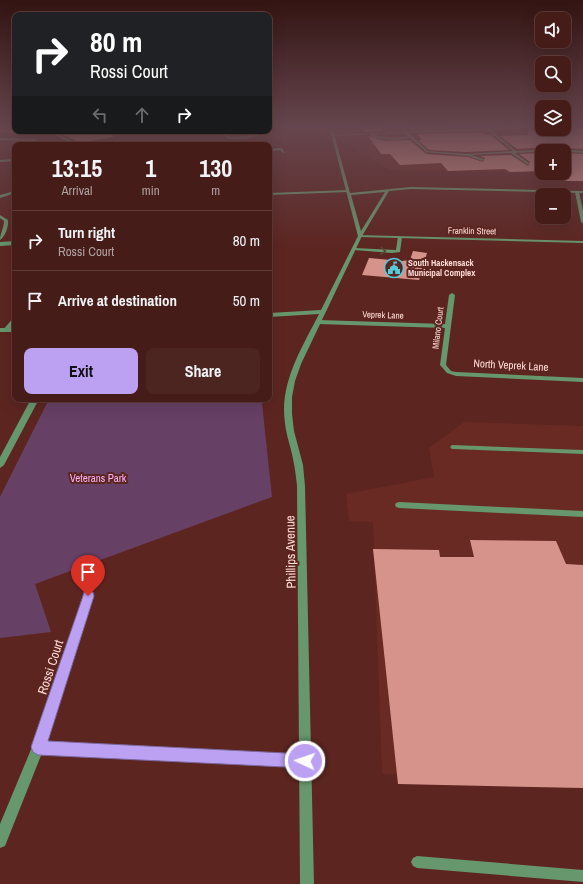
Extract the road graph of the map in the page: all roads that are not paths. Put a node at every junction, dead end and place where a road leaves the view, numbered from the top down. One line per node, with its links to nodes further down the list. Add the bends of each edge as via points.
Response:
1 (341, 167): 3 (street)
2 (388, 190): 3 (street); 4 (street, via 411,188); 11 (street, Phillips Avenue)
3 (348, 192): 7 (street); 11 (street)
4 (577, 192): 5 (street); 10 (street)
5 (583, 192)
6 (12, 193): 8 (street)
7 (272, 194)
8 (0, 197)
9 (0, 216): 13 (street, via 6,221)
10 (583, 222)
11 (360, 236): 12 (street, Franklin Street); 17 (street, Phillips Avenue)
12 (400, 237): 14 (street, Franklin Street); 17 (lane, one-way to 12, via 398,251)
13 (0, 239)
14 (583, 242)
15 (12, 243): 16 (street)
16 (0, 244)
17 (354, 248): 19 (street, Phillips Avenue)
18 (452, 295): 23 (street, Milano Court)
19 (323, 312): 20 (street); 22 (street, Phillips Avenue)
20 (272, 315)
21 (12, 322): 24 (street)
22 (318, 322): 23 (street, Veprek Lane); 36 (street, Phillips Avenue, via 292,378 288,396 289,425 301,486)
23 (448, 326): 25 (street, Milano Court)
24 (3, 330)
25 (443, 364): 26 (street, North Veprek Lane, via 444,368 456,374)
26 (583, 380)
27 (33, 402): 29 (street)
28 (454, 447): 30 (lane)
29 (4, 449): 31 (street)
30 (583, 452)
31 (0, 465)
32 (399, 506): 33 (lane)
33 (583, 514)
34 (88, 596): 35 (street, Rossi Court)
35 (38, 747): 36 (street); 37 (street, Rossi Court)
36 (305, 761): 40 (street, Phillips Avenue)
37 (0, 841)
38 (416, 862): 39 (lane)
39 (583, 876)
40 (307, 884)

